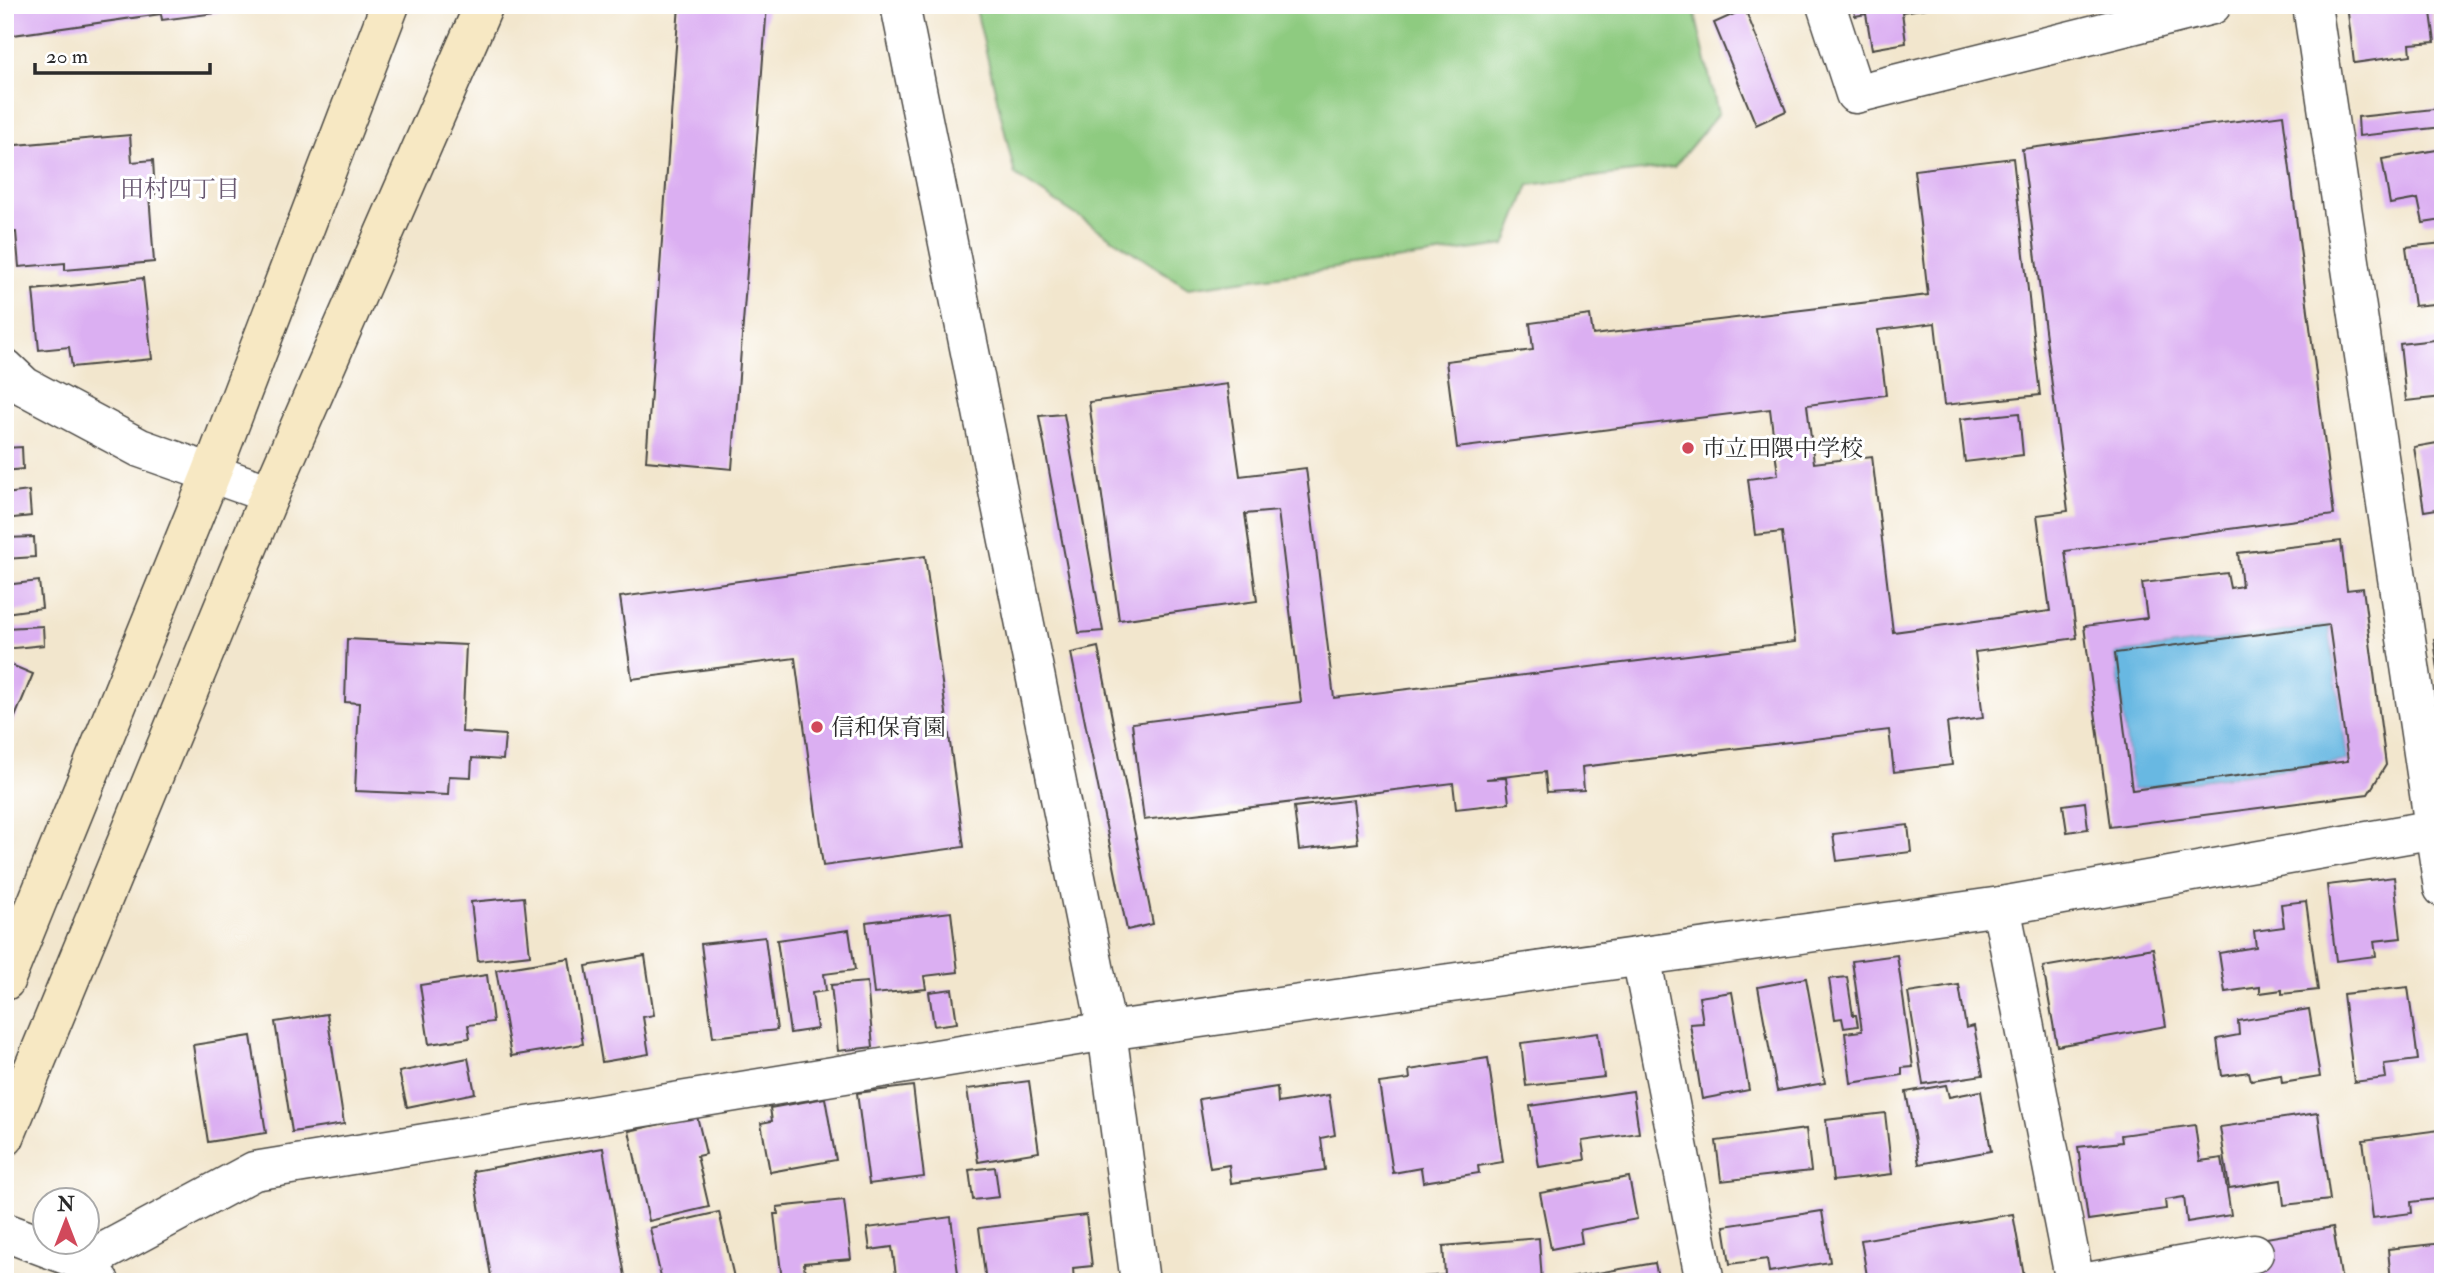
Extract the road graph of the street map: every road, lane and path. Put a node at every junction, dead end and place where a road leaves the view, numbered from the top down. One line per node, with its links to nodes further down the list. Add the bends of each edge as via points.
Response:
1 (390, 5): 8 (street)
2 (484, 5): 9 (street)
3 (900, 5): 16 (street)
4 (1826, 5): 5 (street, via 1855,94)
5 (2212, 5)
6 (2312, 5): 10 (street)
7 (5, 368): 8 (street, via 24,386 140,448)
8 (211, 474): 9 (street); 15 (street)
9 (270, 494): 17 (street)
10 (2431, 720): 11 (street)
11 (2435, 829): 12 (street); 13 (street)
12 (2443, 888)
13 (2001, 906): 14 (street); 23 (street)
14 (1641, 956): 16 (street); 22 (street)
15 (5, 981)
16 (1107, 1031): 20 (street, via 254,1171); 21 (street)
17 (5, 1137)
18 (5, 1232): 20 (street)
19 (2254, 1253): 24 (street)
20 (93, 1272)
21 (1140, 1282)
22 (1705, 1282)
23 (2075, 1282)
24 (2087, 1282)

